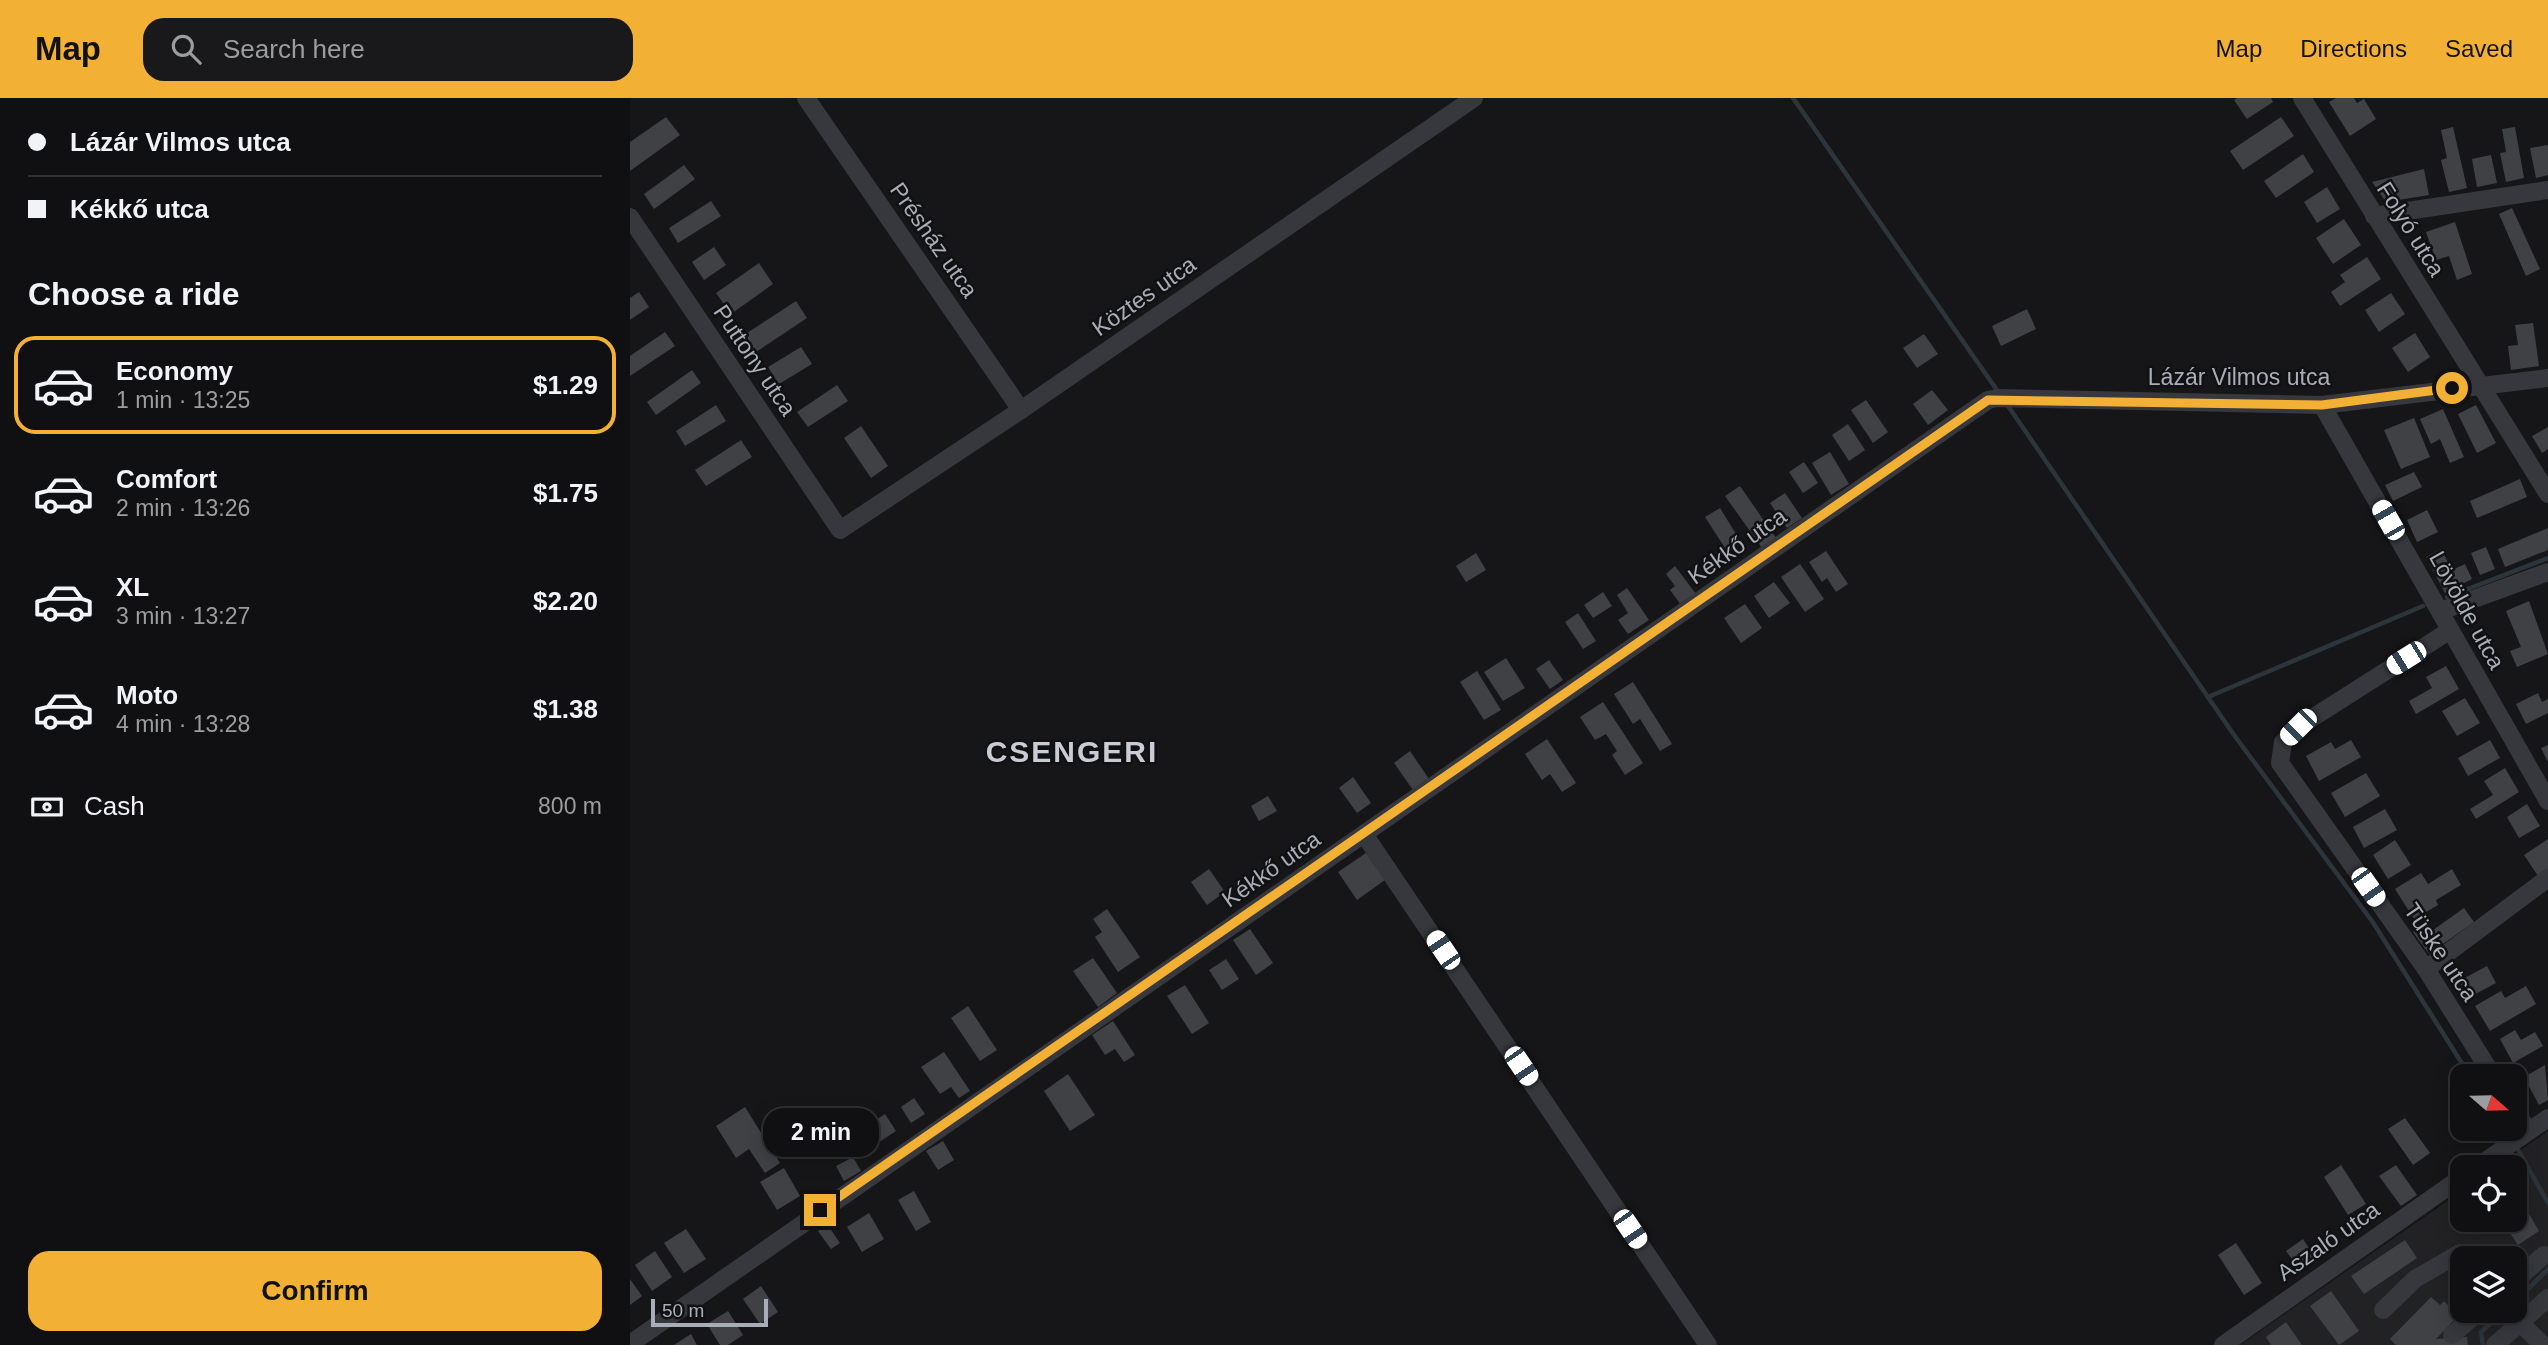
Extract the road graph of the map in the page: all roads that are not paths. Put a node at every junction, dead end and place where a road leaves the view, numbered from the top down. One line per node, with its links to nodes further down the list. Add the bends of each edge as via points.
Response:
1 (806, 98): 10 (street, Présház utca)
2 (1474, 98): 10 (street, Köztes utca)
3 (2302, 98): 5 (street, Folyó utca)
4 (2548, 190): 5 (street)
5 (2374, 216): 8 (street, Folyó utca)
6 (630, 217): 13 (street, Puttony utca)
7 (2548, 377): 8 (street, Lázár Vilmos utca)
8 (2479, 385): 9 (street, Lázár Vilmos utca); 12 (street, Folyó utca)
9 (2322, 405): 11 (street, Lázár Vilmos utca, via 2004,398 1988,400); 15 (street, Lövölde utca)
10 (1021, 410): 13 (street, Köztes utca)
11 (1941, 435): 18 (street, Kékkő utca)
12 (2548, 494)
13 (839, 530)
14 (2548, 572): 15 (street)
15 (2441, 611): 16 (street, Lövölde utca)
16 (2449, 631): 17 (street, Lövölde utca); 20 (street, Tüske utca, via 2298,727 2283,742 2280,763)
17 (2548, 801)
18 (1364, 834): 38 (street, Kékkő utca); 39 (street)
19 (2548, 878): 20 (street)
20 (2426, 969): 21 (street, Tüske utca)
21 (2485, 1064)
22 (2548, 1118): 23 (street)
23 (2527, 1133)
24 (2515, 1141): 25 (street)
25 (2495, 1155)
26 (2450, 1185): 40 (street, Aszaló utca)
27 (2544, 1255): 29 (street)
28 (2450, 1258): 32 (street, via 2415,1279)
29 (2527, 1270)
30 (2548, 1298): 31 (street)
31 (2527, 1309)
32 (2383, 1310)
33 (2466, 1323): 36 (street)
34 (2509, 1323): 41 (street)
35 (2519, 1323): 37 (street)
36 (2452, 1335)
37 (2540, 1342)
38 (630, 1344)
39 (1708, 1345)
40 (2222, 1345)
41 (2495, 1345)

